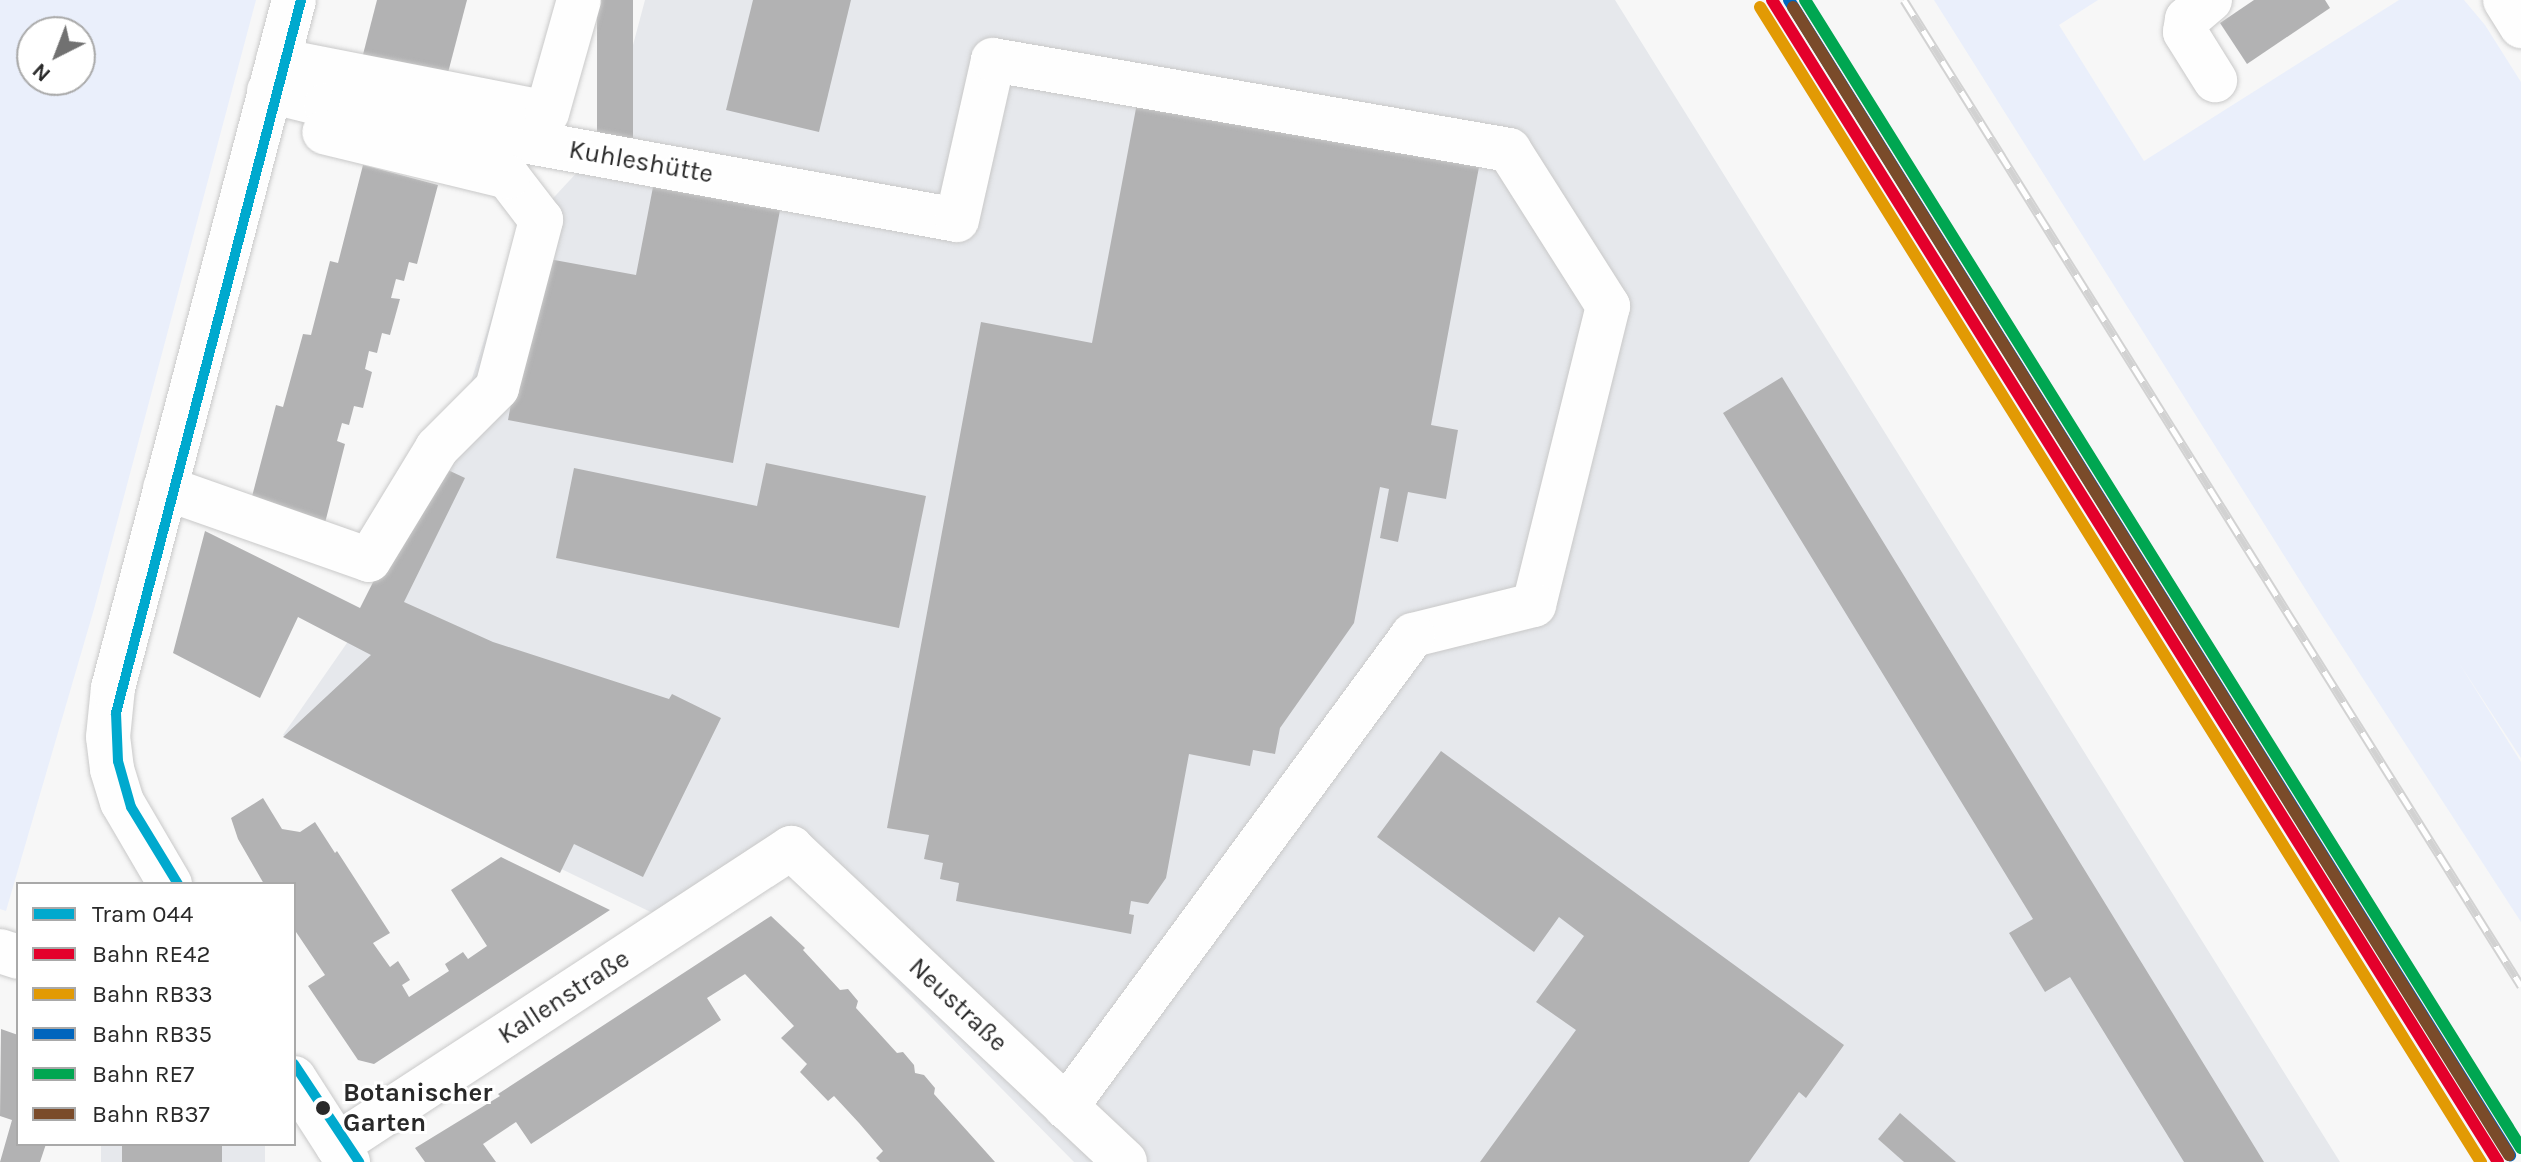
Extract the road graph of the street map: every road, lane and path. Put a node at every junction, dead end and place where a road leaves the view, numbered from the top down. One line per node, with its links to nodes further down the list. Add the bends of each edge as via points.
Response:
1 (294, 0): 7 (street)
2 (579, 0): 7 (street, via 547,113)
3 (2210, 0): 6 (street, via 2187,19 2185,32)
4 (2505, 0): 5 (street)
5 (2521, 26)
6 (2215, 80)
7 (270, 89): 8 (street); 8 (street, via 508,177 541,220 497,388 437,448 369,560); 12 (street, Kuhleshütte, via 326,105 957,220 993,60 1509,150 1608,306 1534,605 1413,635)
8 (165, 488): 10 (street, via 113,688 108,737 122,802)
9 (791, 848): 12 (street, Neustraße); 13 (street, Kallenstraße)
10 (169, 882)
11 (296, 1081): 13 (street)
12 (1066, 1107): 14 (street, Neustraße)
13 (343, 1154)
14 (1125, 1162)

